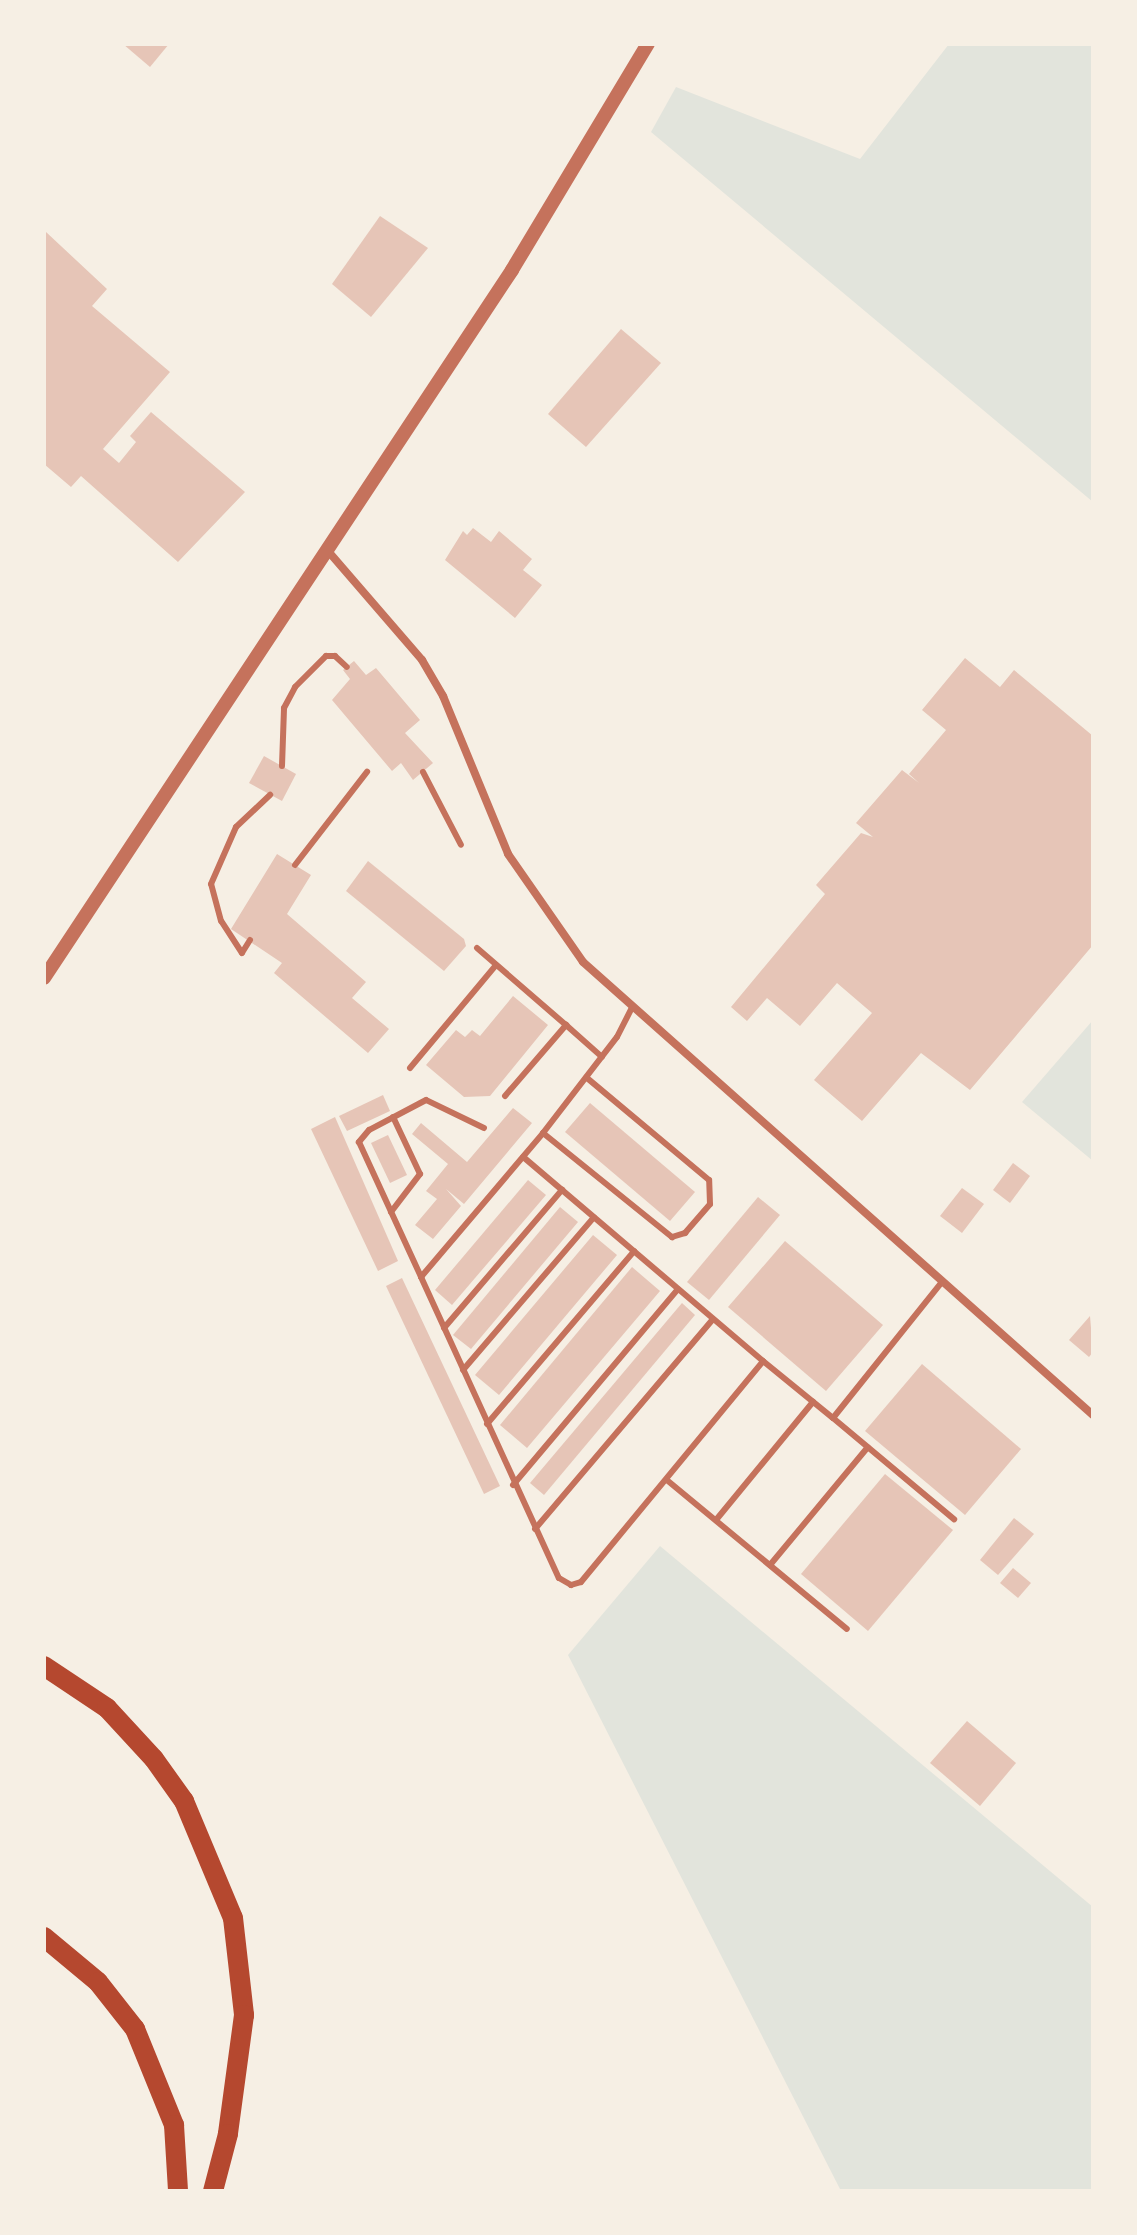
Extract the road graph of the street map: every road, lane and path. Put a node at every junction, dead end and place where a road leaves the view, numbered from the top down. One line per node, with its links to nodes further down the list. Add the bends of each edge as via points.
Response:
1 (648, 44): 2 (street, via 512,270)
2 (328, 551): 13 (street); 14 (street, via 422,660 443,696 508,854 533,895 583,962)
3 (347, 667): 4 (lane, via 335,656 326,656 295,687 284,708)
4 (282, 766)
5 (367, 772): 9 (lane)
6 (423, 772): 8 (lane)
7 (270, 795): 10 (lane, via 236,827 211,884 221,921 242,953)
8 (461, 845)
9 (295, 865)
10 (250, 940)
11 (477, 948): 12 (lane)
12 (496, 965): 15 (lane); 17 (lane)
13 (44, 978)
14 (632, 1007): 16 (lane); 29 (street)
15 (566, 1025): 16 (lane); 19 (lane)
16 (602, 1057): 18 (lane)
17 (410, 1068)
18 (586, 1077): 22 (lane); 22 (lane, via 709,1180 710,1204 685,1233 672,1237)
19 (505, 1096)
20 (393, 1117): 21 (lane, via 435,1100); 25 (lane, via 420,1174); 25 (lane, via 359,1142)
21 (484, 1128)
22 (543, 1133): 23 (lane)
23 (523, 1157): 24 (lane); 28 (lane)
24 (562, 1190): 26 (lane); 32 (lane)
25 (391, 1212): 28 (lane)
26 (594, 1217): 27 (lane); 34 (lane)
27 (634, 1251): 30 (lane); 38 (lane)
28 (421, 1277): 32 (lane)
29 (942, 1282): 36 (street); 37 (lane)
30 (678, 1289): 31 (lane); 41 (lane)
31 (713, 1319): 33 (lane); 44 (lane)
32 (444, 1328): 34 (lane)
33 (763, 1361): 35 (lane); 40 (lane)
34 (463, 1370): 38 (lane)
35 (813, 1402): 37 (lane); 43 (lane)
36 (1093, 1415)
37 (833, 1418): 39 (lane)
38 (487, 1424): 41 (lane)
39 (868, 1447): 42 (lane); 45 (lane)
40 (668, 1481): 43 (lane); 44 (lane, via 581,1582 571,1585 559,1578)
41 (513, 1485): 44 (lane)
42 (954, 1519)
43 (716, 1520): 45 (lane)
44 (535, 1529)
45 (770, 1565): 46 (lane)
46 (847, 1629)
47 (44, 1666): 50 (highway, via 107,1708 154,1759 190,1813 233,1918 244,2015 228,2134)
48 (44, 1937): 49 (highway, via 98,1982 135,2029 174,2125)
49 (178, 2191)
50 (213, 2191)

